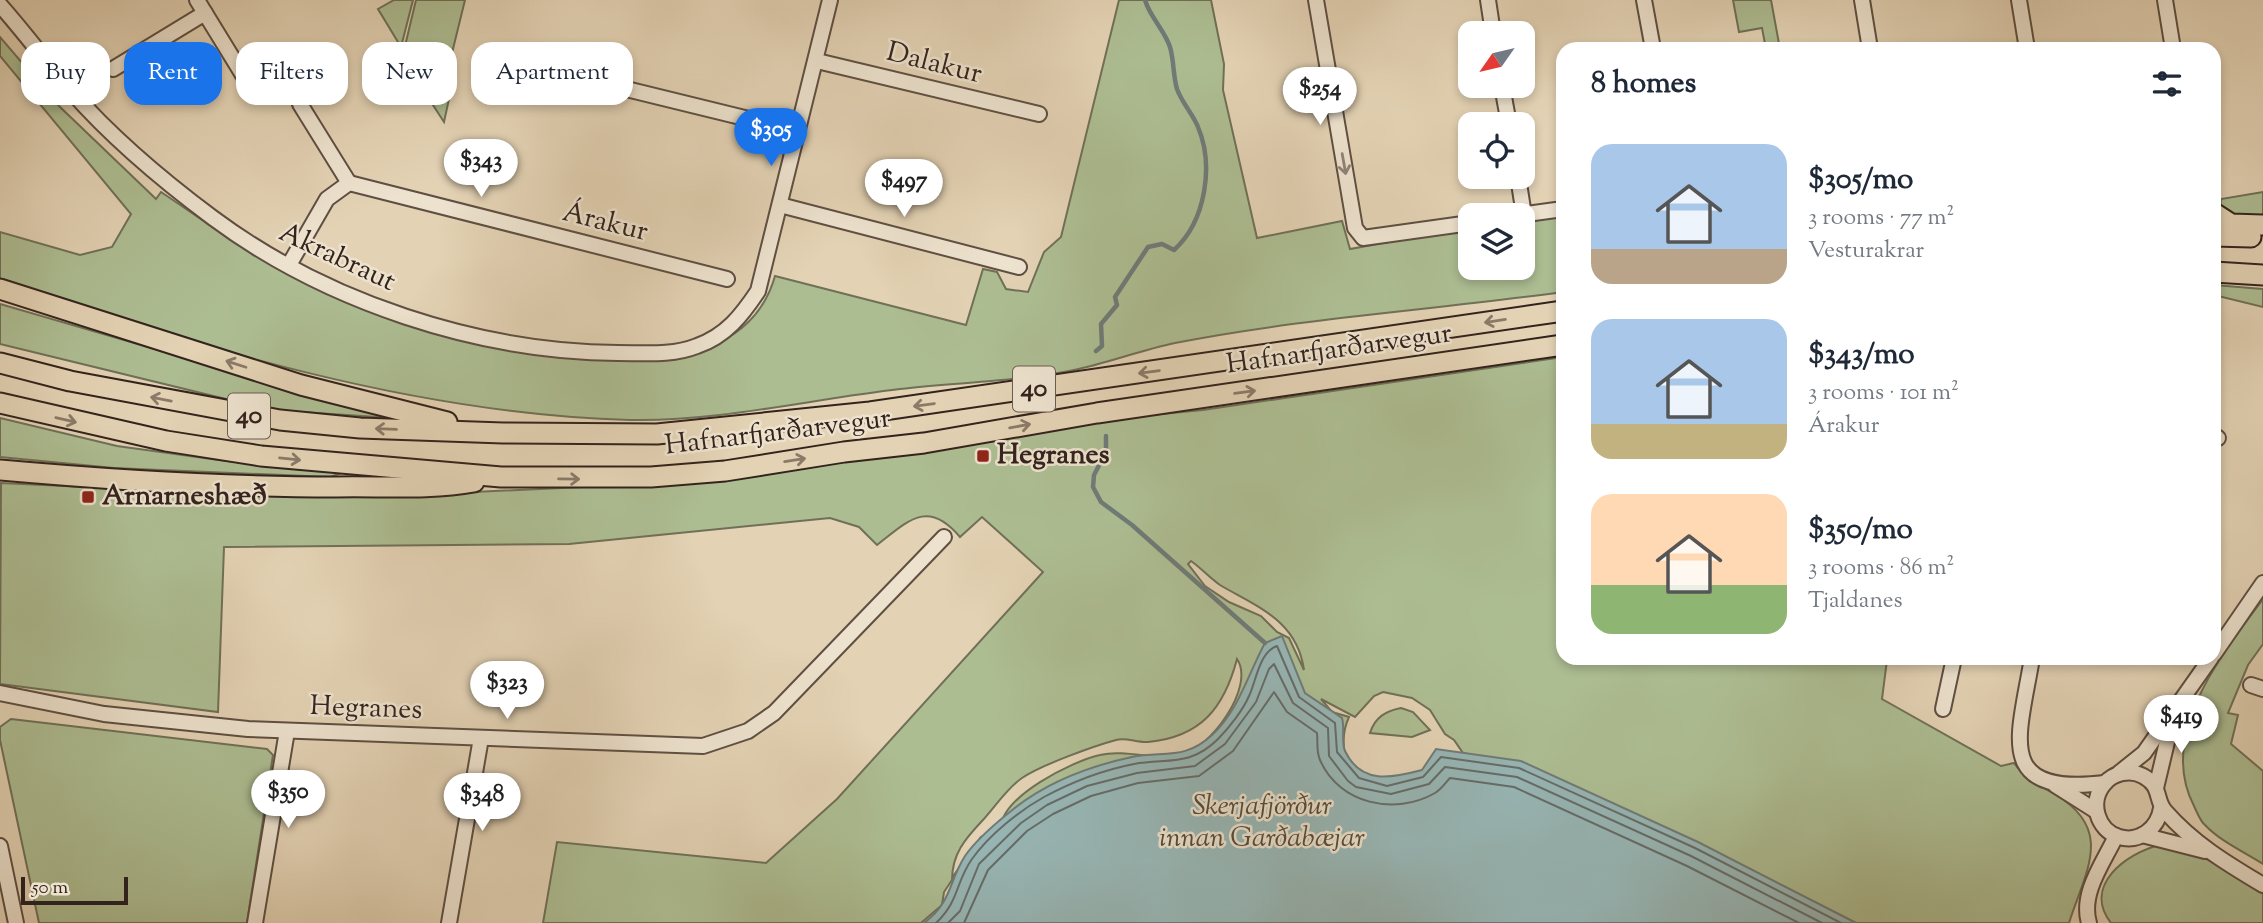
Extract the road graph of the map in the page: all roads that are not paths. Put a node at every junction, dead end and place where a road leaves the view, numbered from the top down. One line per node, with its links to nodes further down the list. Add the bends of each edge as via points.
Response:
1 (9, 0): 13 (street, Akrabraut)
2 (197, 0): 11 (street)
3 (831, 0): 18 (street)
4 (1316, 0): 30 (street, one-way to 30, via 1355,228 1363,238)
5 (1488, 0): 12 (street)
6 (1644, 0): 14 (street)
7 (1862, 0): 15 (street)
8 (2019, 0): 16 (street)
9 (2165, 0): 17 (street)
10 (0, 5): 13 (street, Akrabraut)
11 (205, 13): 19 (street); 20 (street)
12 (1491, 21)
13 (23, 31): 34 (street, Akrabraut, via 72,93 164,180 235,234)
14 (1652, 42)
15 (1869, 42)
16 (2026, 42)
17 (2172, 42)
18 (817, 61): 23 (street, Dalakur); 24 (street)
19 (236, 64)
20 (113, 69)
21 (633, 90): 24 (street)
22 (301, 105): 25 (street)
23 (1038, 114)
24 (798, 131): 26 (street)
25 (349, 183): 34 (street, via 327,199); 38 (street, Árakur)
26 (780, 205): 34 (street, Akrabraut, via 758,291 737,320 712,340 687,350 593,352 495,339 376,305); 35 (street)
27 (1556, 210): 28 (street)
28 (1535, 213)
29 (2221, 218): 31 (main road, via 2231,224)
30 (1458, 225)
31 (2263, 225)
32 (2221, 236): 33 (main road)
33 (2263, 238)
34 (289, 265)
35 (1019, 267)
36 (2221, 272): 37 (main road)
37 (2263, 275)
38 (727, 279)
39 (0, 289): 44 (main road, one-way to 39, via 406,414 301,385)
40 (1556, 312): 44 (main road, Hafnarfjarðarvegur / 40, one-way to 44, via 785,422 657,434)
41 (1556, 346): 46 (main road, Hafnarfjarðarvegur / 40, one-way to 41, via 591,479 725,471)
42 (0, 363): 44 (main road, Hafnarfjarðarvegur / 40, one-way to 42, via 360,428 269,418 70,381)
43 (0, 403): 46 (main road, Hafnarfjarðarvegur / 40, one-way to 46, via 166,441 261,456)
44 (503, 433)
45 (0, 470): 46 (main road, via 299,487 447,486)
46 (500, 477)
47 (944, 537): 57 (street, Hegranes, via 783,705 734,737 688,747)
48 (2263, 583): 49 (street)
49 (2221, 644)
50 (1952, 665): 54 (street)
51 (2031, 665): 60 (street, via 2020,755 2036,779)
52 (2207, 665): 55 (street)
53 (0, 694): 56 (street, Hegranes, via 104,714)
54 (1943, 709)
55 (2174, 715): 58 (street, via 2144,753); 61 (street)
56 (286, 731): 57 (street, Hegranes); 70 (street)
57 (481, 738): 71 (street)
58 (2118, 774): 59 (street); 61 (street, via 2142,775)
59 (2105, 783): 60 (street); 63 (street, via 2097,796)
60 (2053, 784): 63 (street)
61 (2156, 788): 62 (street)
62 (2161, 808): 64 (street, via 2153,827); 67 (street)
63 (2096, 811): 65 (street, via 2105,829)
64 (2142, 835): 65 (street); 67 (street)
65 (2116, 836): 72 (street, via 2089,893)
66 (0, 846): 69 (street)
67 (2207, 852): 68 (street)
68 (2263, 885)
69 (16, 923)
70 (255, 923)
71 (449, 923)
72 (2089, 923)

